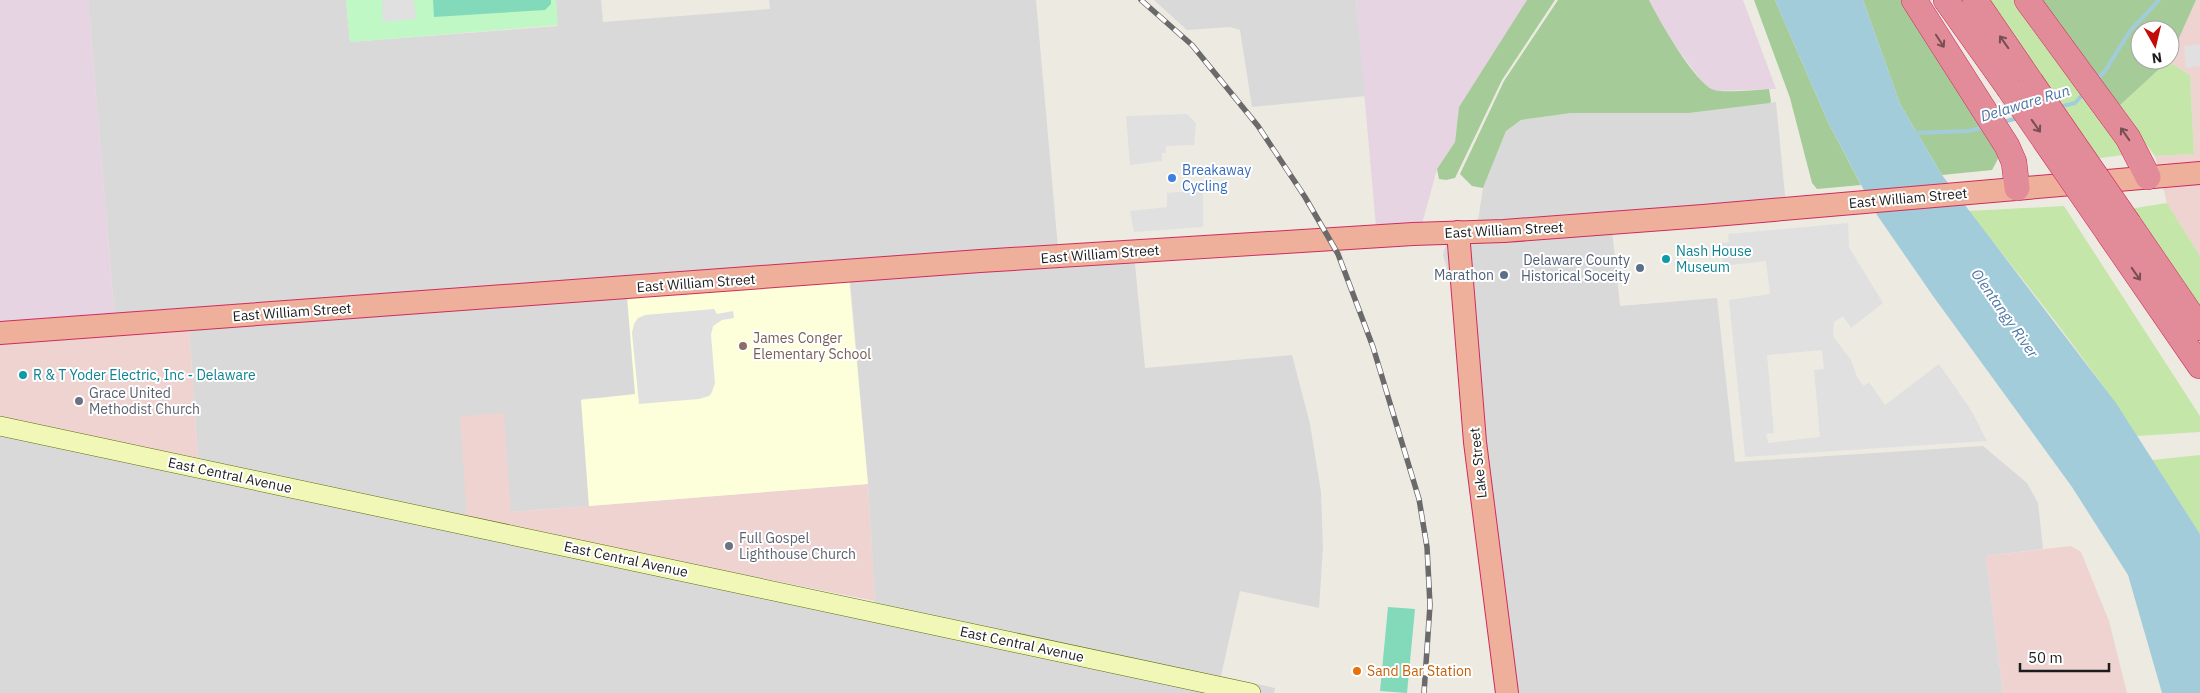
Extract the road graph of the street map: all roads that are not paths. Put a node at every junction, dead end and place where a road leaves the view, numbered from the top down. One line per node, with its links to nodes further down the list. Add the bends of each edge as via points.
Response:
1 (1914, 0): 8 (highway, one-way to 8, via 2011,153)
2 (1946, 0): 5 (highway)
3 (1975, 0): 5 (highway, one-way to 3)
4 (2027, 0): 7 (highway, one-way to 4, via 2128,138)
5 (2020, 84): 9 (highway, bridge)
6 (2200, 173): 7 (highway, East William Street)
7 (2148, 177): 8 (highway, East William Street)
8 (2017, 188): 10 (highway, East William Street)
9 (2119, 229): 11 (highway); 13 (highway, one-way to 13)
10 (1458, 232): 12 (highway, East William Street, via 980,261); 16 (highway, Lake Street, via 1475,442)
11 (2200, 328)
12 (0, 333)
13 (2200, 366)
14 (0, 426): 15 (main road, East Central Avenue)
15 (1251, 693)
16 (1506, 693)

